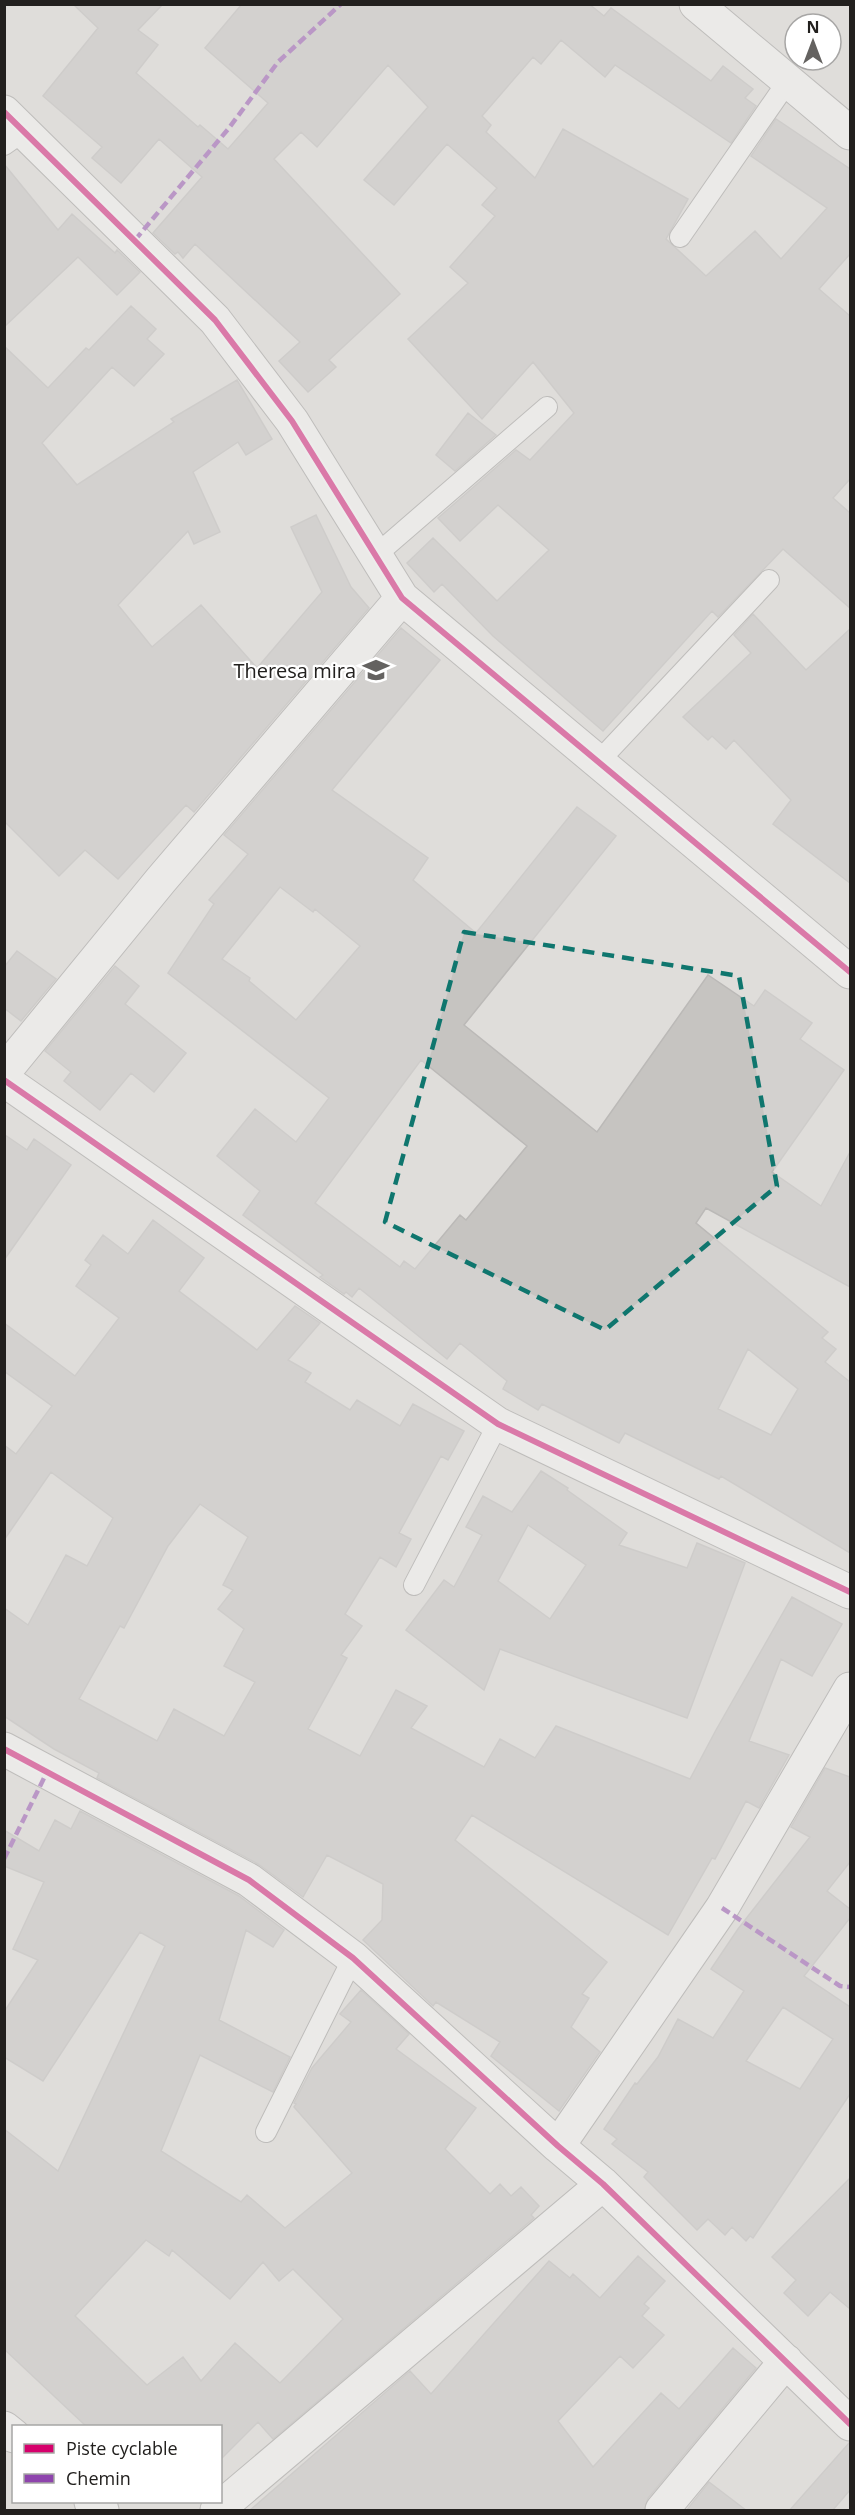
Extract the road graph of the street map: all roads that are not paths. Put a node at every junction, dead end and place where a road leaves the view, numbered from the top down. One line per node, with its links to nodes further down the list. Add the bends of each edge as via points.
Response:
1 (696, 4): 2 (street)
2 (788, 81): 4 (street); 5 (lane)
3 (11, 129): 7 (street, via 215,320 292,421)
4 (850, 134)
5 (680, 237)
6 (547, 408): 7 (lane)
7 (376, 555): 9 (street)
8 (769, 579): 10 (lane)
9 (402, 598): 10 (street); 12 (street, via 161,880)
10 (598, 762): 11 (street)
11 (850, 972)
12 (4, 1072)
13 (4, 1080): 14 (street)
14 (498, 1424): 15 (lane); 16 (street)
15 (414, 1585)
16 (850, 1592)
17 (848, 1700): 21 (street, via 722,1908)
18 (4, 1749): 19 (street, via 249,1880)
19 (353, 1958): 20 (lane); 21 (street)
20 (266, 2132)
21 (558, 2146): 22 (street)
22 (603, 2184): 23 (street); 25 (street)
23 (786, 2361): 24 (street); 26 (street)
24 (850, 2424)
25 (217, 2511)
26 (662, 2511)

